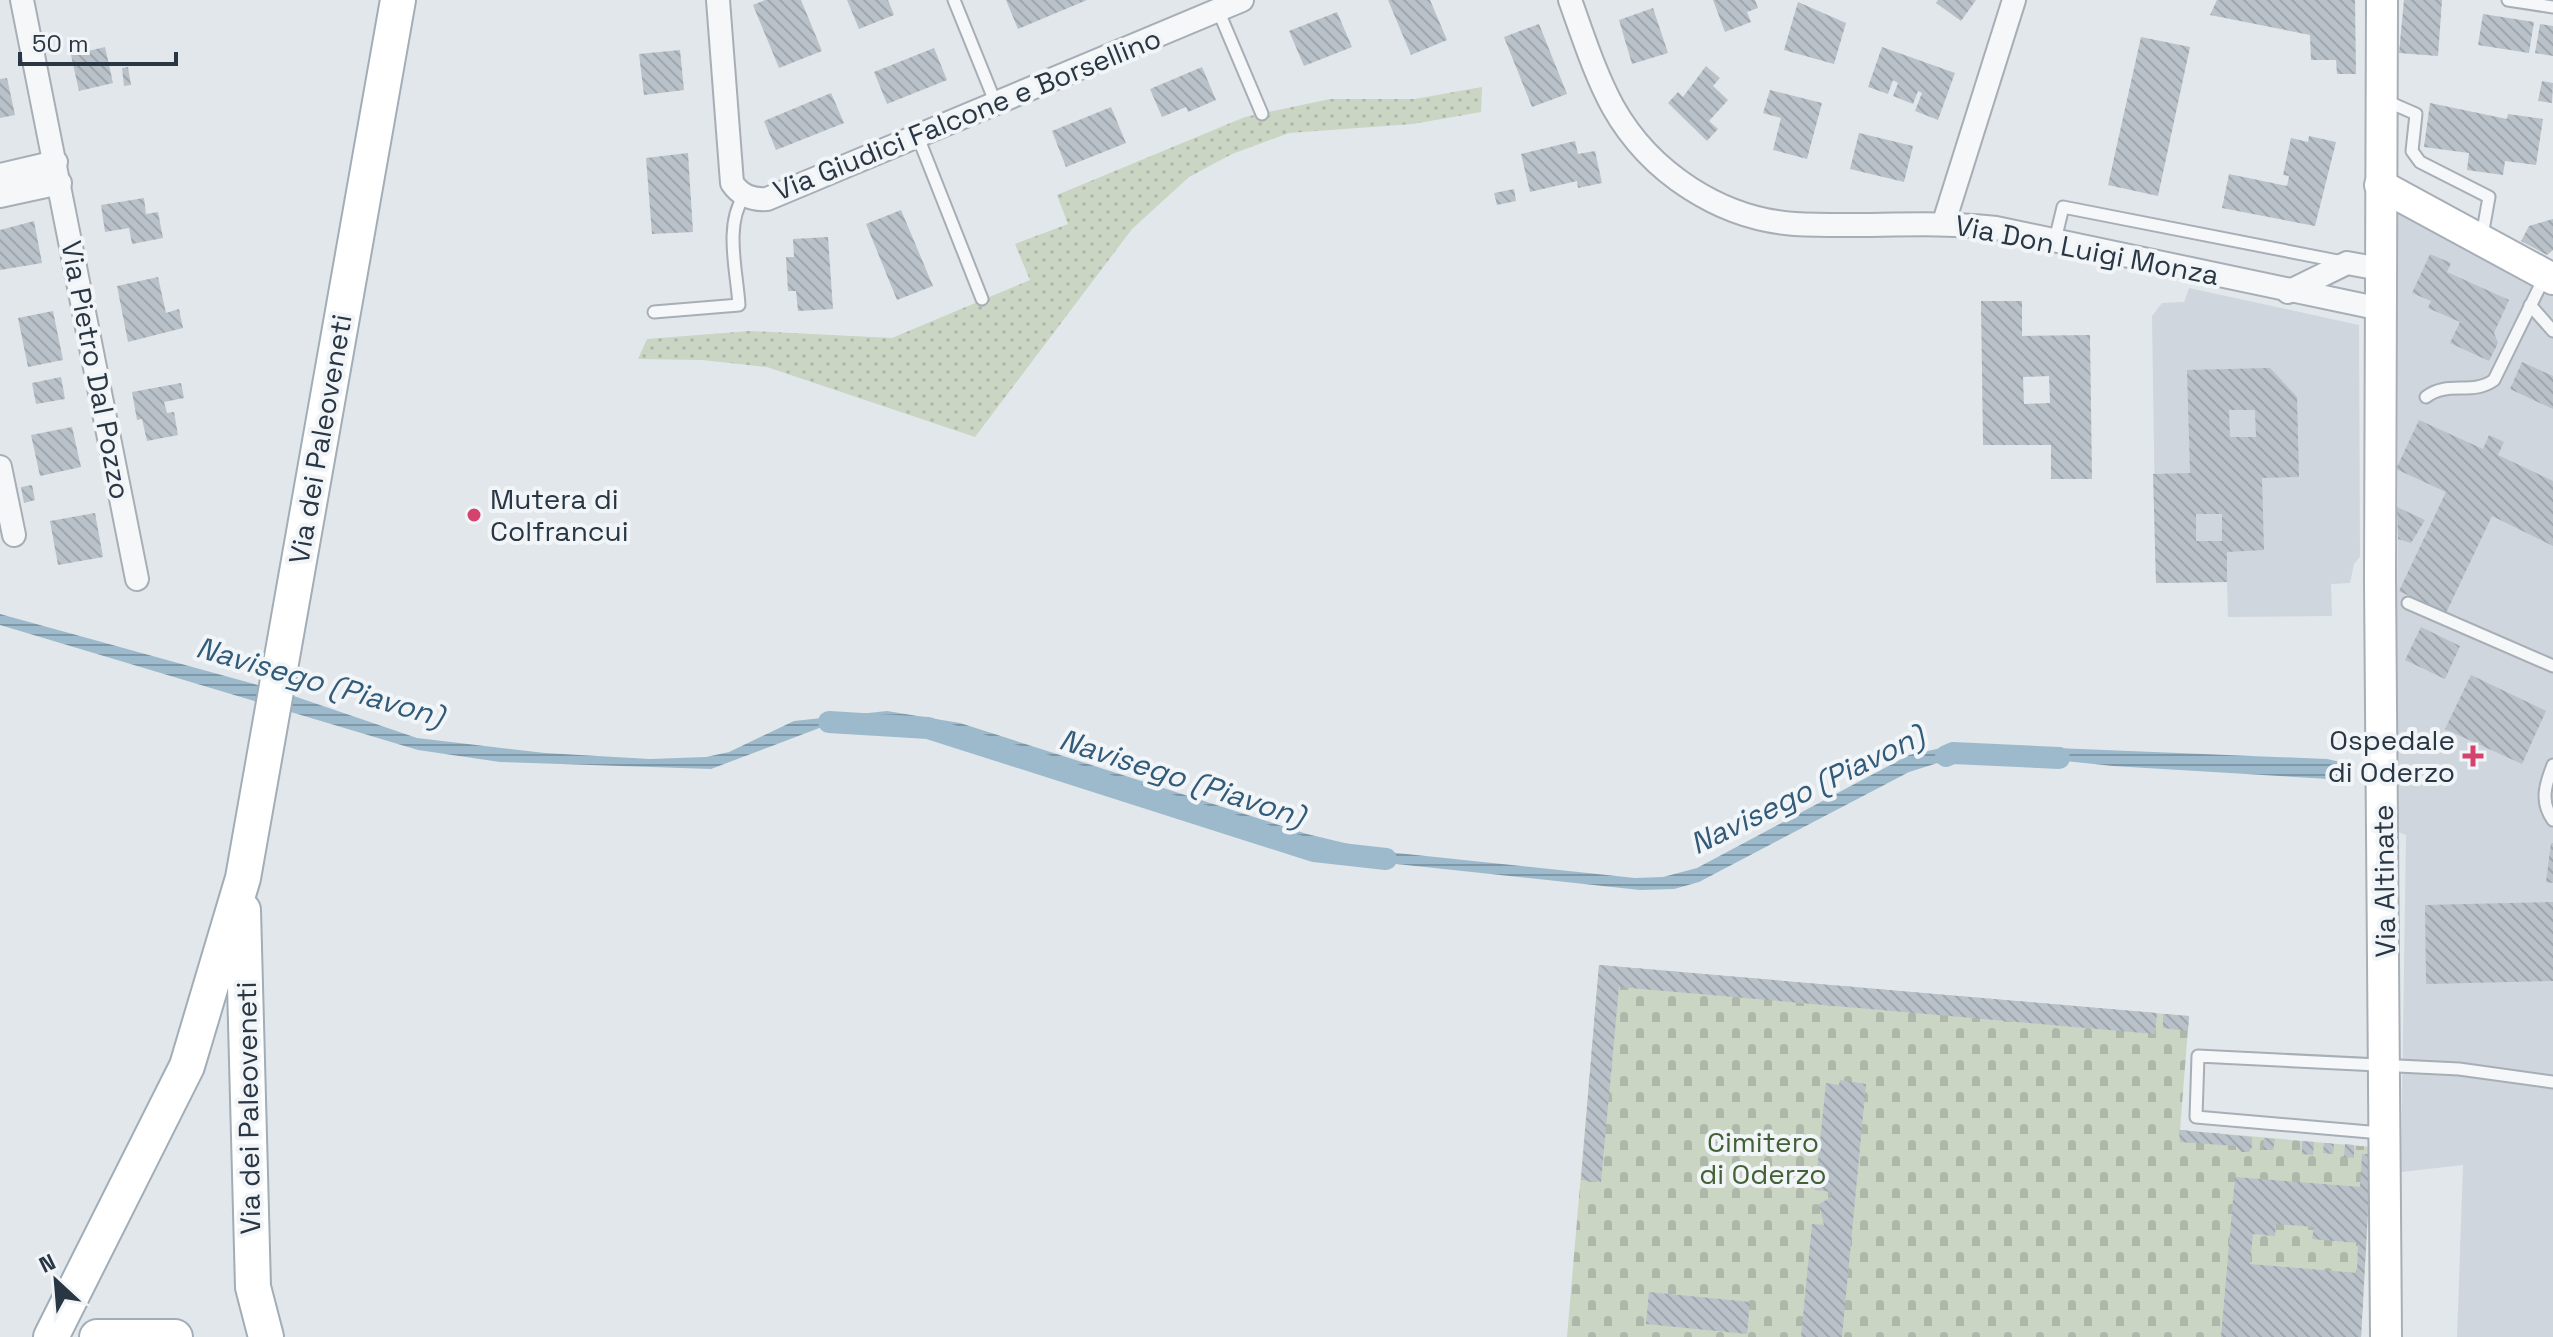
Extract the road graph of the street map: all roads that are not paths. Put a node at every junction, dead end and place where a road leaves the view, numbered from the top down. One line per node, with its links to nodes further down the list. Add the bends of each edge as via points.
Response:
1 (22, 0): 16 (street, Via Pietro Dal Pozzo)
2 (398, 0): 41 (main road, Via dei Paleoveneti)
3 (718, 0): 20 (street, Via Giudici Falcone e Borsellino, via 732,183)
4 (954, 0): 13 (lane)
5 (1242, 0): 10 (street, Via Giudici Falcone e Borsellino)
6 (1570, 0): 21 (street, Via Don Luigi Monza, via 1614,110 1683,185 1713,202 1770,221)
7 (2014, 0): 21 (street)
8 (2382, 0): 12 (street, Via Altinate)
9 (2508, 0): 11 (lane)
10 (1216, 5): 13 (street, Via Giudici Falcone e Borsellino); 14 (lane)
11 (2553, 7)
12 (2380, 100): 18 (street, Via Altinate); 23 (lane, via 2392,100 2416,114 2412,151 2420,162 2489,197)
13 (996, 104): 15 (street, Via Giudici Falcone e Borsellino)
14 (1262, 114)
15 (918, 137): 20 (street, Via Giudici Falcone e Borsellino, via 767,199); 28 (lane)
16 (58, 172): 17 (street); 19 (street); 36 (street, Via Pietro Dal Pozzo)
17 (0, 175)
18 (2380, 185): 23 (street); 25 (street, Via Altinate)
19 (0, 196)
20 (744, 196): 31 (lane, via 734,227 739,305)
21 (1944, 222): 22 (street, Via Don Luigi Monza)
22 (2055, 240): 24 (lane, via 2063,207); 27 (street, Via Don Luigi Monza)
23 (2481, 240): 26 (street)
24 (2347, 263): 25 (street); 27 (street)
25 (2380, 269): 30 (street, Via Altinate)
26 (2549, 277): 29 (lane)
27 (2288, 292): 30 (street, Via Don Luigi Monza)
28 (982, 299)
29 (2530, 305): 32 (lane); 33 (lane, via 2494,380 2475,388 2446,386)
30 (2381, 309): 42 (street, Via Altinate)
31 (654, 312)
32 (2553, 331)
33 (2426, 397)
34 (0, 467): 35 (street)
35 (14, 535)
36 (137, 579)
37 (2408, 603): 38 (lane)
38 (2553, 666)
39 (2553, 765): 40 (lane, via 2544,797)
40 (2553, 820)
41 (243, 878): 45 (main road, Via dei Paleoveneti, via 187,1066); 48 (main road, Via dei Paleoveneti, via 253,1287)
42 (2386, 1067): 43 (lane, via 2459,1069); 44 (street, Via Altinate); 44 (lane, via 2198,1056 2196,1117)
43 (2553, 1082)
44 (2386, 1133): 49 (street, Via Altinate)
45 (51, 1337)
46 (97, 1337): 47 (main road)
47 (175, 1337)
48 (266, 1337)
49 (2386, 1337)

